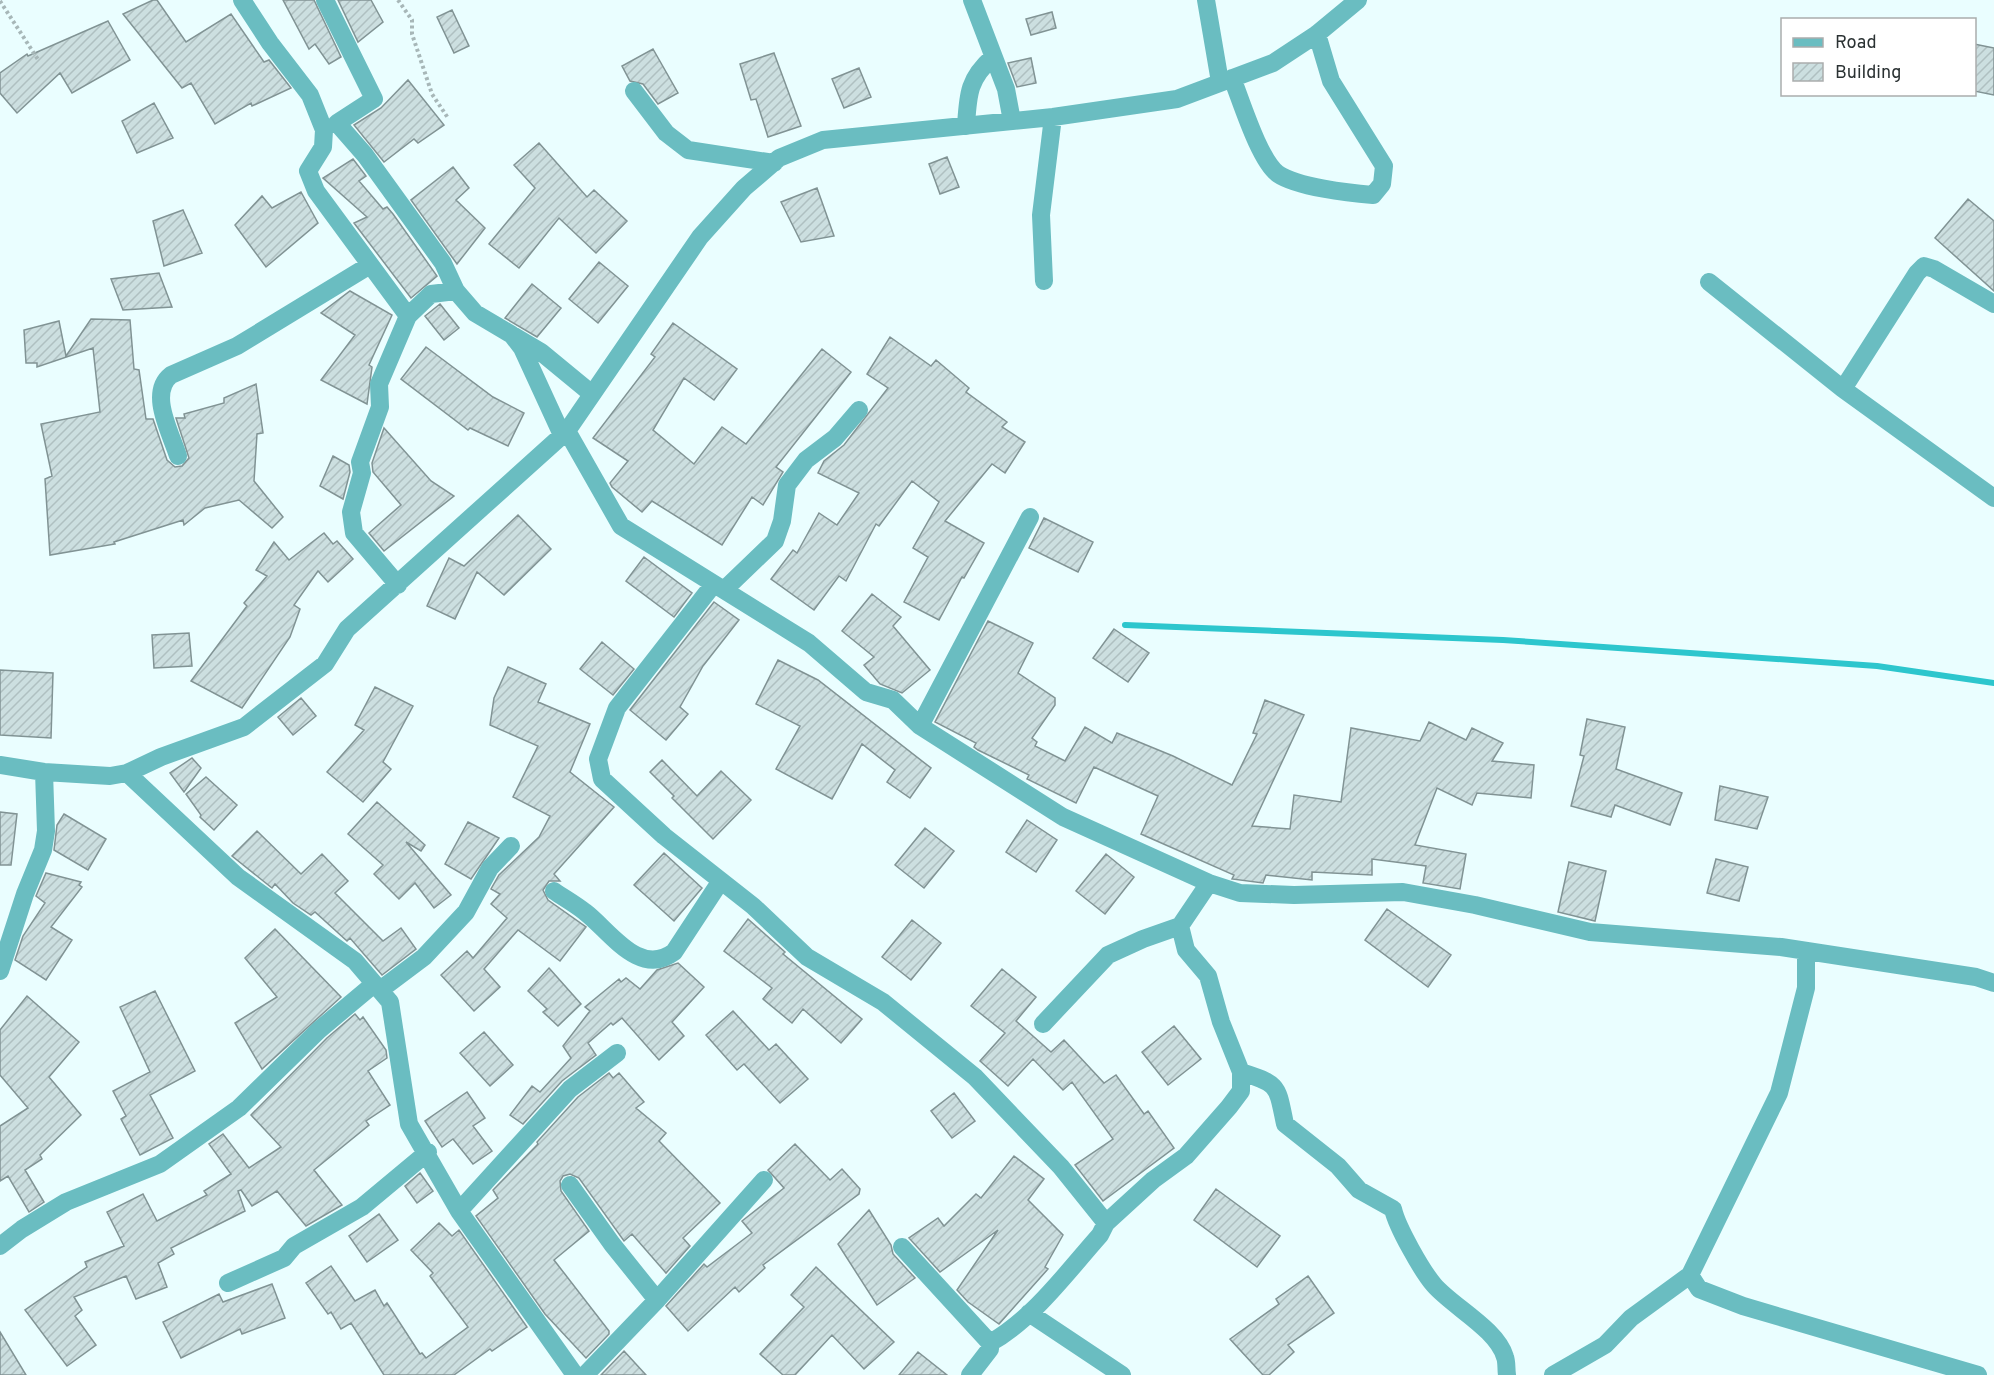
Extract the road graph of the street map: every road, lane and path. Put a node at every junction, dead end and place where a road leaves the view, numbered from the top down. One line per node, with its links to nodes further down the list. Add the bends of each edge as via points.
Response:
1 (242, 0): 18 (street, via 310,95 324,130 323,147 308,171 316,191)
2 (325, 0): 21 (street, via 374,99 338,123 365,154 442,262)
3 (398, 0): 14 (path, via 412,20 412,34 432,94)
4 (972, 0): 9 (street)
5 (1206, 0): 11 (street)
6 (1358, 0): 8 (street)
7 (0, 1): 10 (path)
8 (1317, 34): 11 (street, via 1273,63); 11 (street, via 1331,81 1384,166 1382,184 1373,195 1326,190 1277,173 1257,143)
9 (993, 57): 15 (street, via 1006,89); 16 (street, via 968,90)
10 (39, 61)
11 (1226, 80): 13 (street, via 1177,99)
12 (634, 91): 17 (street, via 666,133 688,150)
13 (1053, 117): 15 (street); 19 (street, via 1041,214)
14 (448, 118)
15 (1012, 121): 16 (street)
16 (966, 126): 17 (street, via 823,140)
17 (774, 163): 26 (street, via 744,188 700,237)
18 (370, 265): 23 (street); 29 (street, via 237,346 163,381 159,395)
19 (1044, 281)
20 (1709, 282): 25 (street)
21 (456, 291): 23 (street, via 431,294); 24 (street, via 475,313)
22 (1994, 304): 25 (street, via 1924,266)
23 (408, 316): 32 (street, via 379,384 380,407 360,462 362,473 351,512 354,533)
24 (510, 332): 26 (street, via 542,351); 28 (street)
25 (1843, 389): 30 (street)
26 (592, 394): 28 (street)
27 (859, 410): 33 (street, via 835,438 806,460 787,485 775,541)
28 (565, 433): 32 (street); 33 (street, via 621,526)
29 (178, 456)
30 (1994, 498)
31 (1030, 517): 34 (street)
32 (398, 585): 37 (street, via 347,629 325,664 244,727)
33 (719, 587): 34 (street, via 808,643 866,692 893,700); 39 (street, via 617,708 598,759 603,779 620,798)
34 (920, 726): 40 (street, via 1063,817)
35 (0, 765): 36 (street)
36 (44, 772): 37 (street, via 110,776); 44 (street, via 43,850 24,894)
37 (127, 773): 46 (street, via 238,878 355,961)
38 (511, 846): 46 (street, via 490,868 460,918 424,957)
39 (720, 882): 41 (street, via 674,952 652,961 631,953 587,913); 54 (street, via 753,906 807,957 883,1002 975,1077 1061,1167)
40 (1209, 883): 42 (street); 43 (street, via 1239,893 1403,892 1590,932)
41 (554, 891)
42 (1180, 926): 47 (street, via 1108,955); 49 (street, via 1186,950 1208,976)
43 (1806, 951): 45 (street); 57 (street, via 1806,988 1779,1093)
44 (0, 971)
45 (1994, 982)
46 (376, 987): 50 (street, via 390,1002 409,1124); 55 (street, via 319,1030 239,1108 168,1158 66,1202)
47 (1043, 1024)
48 (617, 1053): 53 (street, via 570,1089)
49 (1241, 1072): 54 (street, via 1241,1090 1201,1140); 67 (street, via 1270,1081 1279,1092 1285,1124 1338,1166 1359,1190 1393,1209 1396,1224 1423,1271 1464,1314 1483,1326 1505,1356)
50 (428, 1152): 53 (street); 58 (street, via 362,1207 294,1246 284,1258)
51 (764, 1180): 59 (street)
52 (570, 1185): 59 (street)
53 (459, 1211): 63 (street)
54 (1106, 1223): 60 (street, via 1100,1235)
55 (0, 1246)
56 (902, 1247): 61 (street)
57 (1690, 1275): 62 (street, via 1699,1289 1743,1306); 68 (street, via 1631,1318 1605,1345)
58 (228, 1283)
59 (657, 1300): 64 (street)
60 (1029, 1314): 61 (street); 66 (street)
61 (990, 1343): 65 (street, via 990,1349)
62 (1954, 1372): 69 (street)
63 (575, 1375)
64 (585, 1375)
65 (970, 1375)
66 (1122, 1375)
67 (1507, 1375)
68 (1553, 1375)
69 (1978, 1375)

